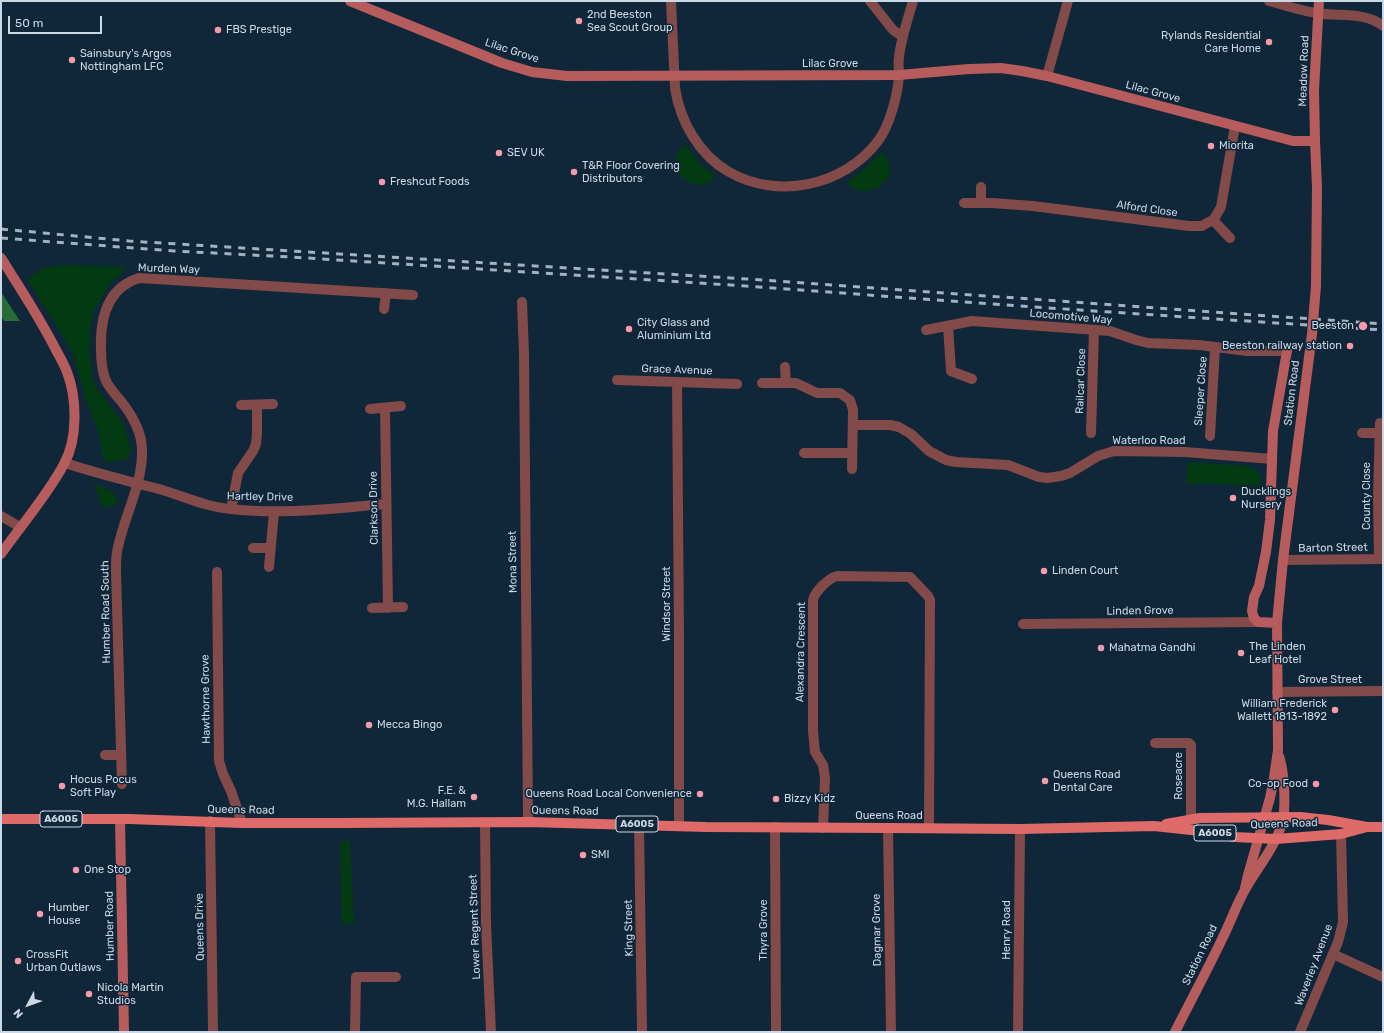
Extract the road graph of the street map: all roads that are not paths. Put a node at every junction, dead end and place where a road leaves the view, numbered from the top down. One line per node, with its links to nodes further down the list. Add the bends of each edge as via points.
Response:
1 (350, 1): 12 (street, Lilac Grove, via 502,63 532,72 567,76)
2 (671, 1): 12 (street)
3 (870, 1): 10 (street, via 888,24)
4 (913, 1): 10 (street)
5 (1068, 1): 13 (street)
6 (1269, 1): 8 (street)
7 (1319, 1): 8 (street, Meadow Road)
8 (1318, 14): 9 (street, via 1365,17); 15 (street, Meadow Road, via 1314,90)
9 (1383, 26)
10 (903, 37): 11 (street)
11 (899, 75): 12 (street, Lilac Grove); 12 (street, via 897,94 887,124 880,139 870,150 857,163 833,176 792,187 760,184 729,172 716,163 688,130 677,99); 13 (street, Lilac Grove, via 1001,68)
12 (674, 76)
13 (1047, 76): 14 (street, Lilac Grove)
14 (1235, 126): 15 (street, Lilac Grove, via 1293,141); 19 (street, via 1221,207)
15 (1315, 141): 65 (street, Station Road, bridge, via 1316,286)
16 (981, 187): 18 (street)
17 (964, 203): 18 (street, Alford Close)
18 (981, 203): 19 (street, Alford Close, via 1010,203 1189,226 1202,226)
19 (1213, 220): 20 (street)
20 (1230, 238)
21 (1, 258): 53 (street, via 49,335 67,372 75,419 73,439)
22 (386, 293): 23 (street, Murden Way); 25 (street); 55 (street, Murden Way, via 139,278 122,286 104,312 100,341 101,360 111,390 132,416 138,429 142,466)
23 (413, 295)
24 (522, 302): 89 (street, Mona Street)
25 (384, 309)
26 (948, 326): 27 (street, Locomotive Way); 28 (street, Locomotive Way, via 972,321); 32 (street, via 951,371)
27 (926, 330)
28 (1094, 330): 29 (street, Locomotive Way, via 1110,331 1148,343); 48 (street, Railcar Close)
29 (1215, 348): 30 (street, Locomotive Way); 49 (street, Sleeper Close)
30 (1287, 351): 52 (street, Station Road, via 1275,417)
31 (785, 367): 36 (street)
32 (972, 379)
33 (617, 380): 34 (street, Grace Avenue)
34 (677, 382): 37 (street, Grace Avenue); 91 (street, Windsor Street)
35 (762, 383): 36 (street)
36 (786, 383): 45 (street, via 796,383 817,392 840,393 845,396 852,404)
37 (737, 384)
38 (273, 404): 39 (street)
39 (257, 405): 40 (street); 57 (street, via 256,444 238,473)
40 (241, 406)
41 (401, 406): 42 (street)
42 (384, 408): 43 (street); 56 (street, Clarkson Drive)
43 (370, 409)
44 (1380, 423): 47 (street, County Close)
45 (853, 425): 51 (street); 52 (street, Waterloo Road, via 899,427 946,460 1008,465 1047,478 1070,473 1098,456 1114,451 1185,452)
46 (1362, 433): 47 (street)
47 (1379, 433): 64 (street, County Close)
48 (1091, 434)
49 (1210, 436)
50 (804, 453): 51 (street)
51 (852, 453): 54 (street)
52 (1272, 459): 71 (street, Station Road, via 1266,552 1252,611)
53 (65, 463): 55 (street); 60 (street)
54 (852, 469)
55 (137, 484): 57 (street, Hartley Drive, via 211,507); 79 (street, Humber Road South, via 117,553)
56 (386, 504): 58 (street, Hartley Drive); 70 (street, Clarkson Drive)
57 (231, 510): 58 (street, Hartley Drive)
58 (274, 512): 62 (street)
59 (1, 516): 60 (street)
60 (20, 527): 63 (street)
61 (252, 548): 62 (street)
62 (271, 548): 66 (street)
63 (1, 553)
64 (1381, 559): 65 (street, Barton Street)
65 (1283, 560): 72 (street, Station Road)
66 (268, 567)
67 (217, 572): 87 (street, Hawthorne Grove, via 219,761)
68 (403, 607): 70 (street)
69 (372, 608): 70 (street)
70 (388, 608)
71 (1258, 622): 72 (street); 73 (street, Linden Grove)
72 (1278, 623): 75 (street, Station Road)
73 (1023, 624)
74 (1383, 691): 75 (street, Grove Street)
75 (1277, 692): 77 (street, Station Road)
76 (1155, 743): 85 (street, Roseacre, via 1191,745)
77 (1278, 750): 81 (street, Station Road); 82 (street, Station Road, via 1283,774)
78 (105, 755): 79 (street)
79 (120, 755): 80 (street, Humber Road South)
80 (122, 784)
81 (1265, 817): 82 (main road, Queens Road / A6005); 85 (main road, Queens Road / A6005); 101 (street, Station Road)
82 (1283, 817): 94 (main road, Queens Road / A6005, via 1328,820); 102 (street, Station Road)
83 (1, 819): 84 (main road, A6005)
84 (120, 819): 86 (main road, Queens Road / A6005); 107 (street, Humber Road)
85 (1191, 820): 92 (main road, Queens Road / A6005)
86 (210, 821): 87 (main road, Queens Road / A6005); 108 (street, Queens Drive)
87 (242, 822): 88 (main road, Queens Road / A6005)
88 (485, 822): 89 (main road, Queens Road / A6005); 110 (street, Lower Regent Street)
89 (528, 822): 90 (main road, Queens Road / A6005)
90 (639, 824): 91 (main road, Queens Road / A6005); 111 (street, King Street)
91 (679, 826): 93 (main road, Queens Road / A6005)
92 (1154, 826): 99 (main road, Queens Road / A6005); 101 (main road, Queens Road / A6005)
93 (775, 827): 96 (main road, Queens Road / A6005); 112 (street, Thyra Grove)
94 (1367, 827): 95 (main road, Queens Road / A6005); 100 (main road, Queens Road / A6005)
95 (1383, 827)
96 (824, 828): 97 (main road, Queens Road / A6005); 98 (street, Alexandra Crescent, via 825,778 815,752 813,731 813,600 815,594 837,576 910,577 930,600)
97 (888, 828): 98 (main road, Queens Road / A6005); 113 (street, Dagmar Grove)
98 (929, 828): 99 (main road, Queens Road / A6005)
99 (1020, 829): 114 (street, Henry Road)
100 (1341, 834): 102 (main road, Queens Road / A6005); 104 (street, Waverley Avenue, via 1343,922)
101 (1258, 838): 102 (main road, Queens Road / A6005); 103 (street, Station Road)
102 (1276, 838): 103 (street, Station Road)
103 (1245, 888): 115 (street, Station Road, via 1224,936)
104 (1333, 954): 106 (street); 116 (street, Waverley Avenue)
105 (396, 977): 109 (street, via 356,977)
106 (1383, 977)
107 (124, 1032)
108 (213, 1032)
109 (355, 1032)
110 (491, 1032)
111 (642, 1032)
112 (776, 1032)
113 (891, 1032)
114 (1018, 1032)
115 (1175, 1032)
116 (1300, 1032)

